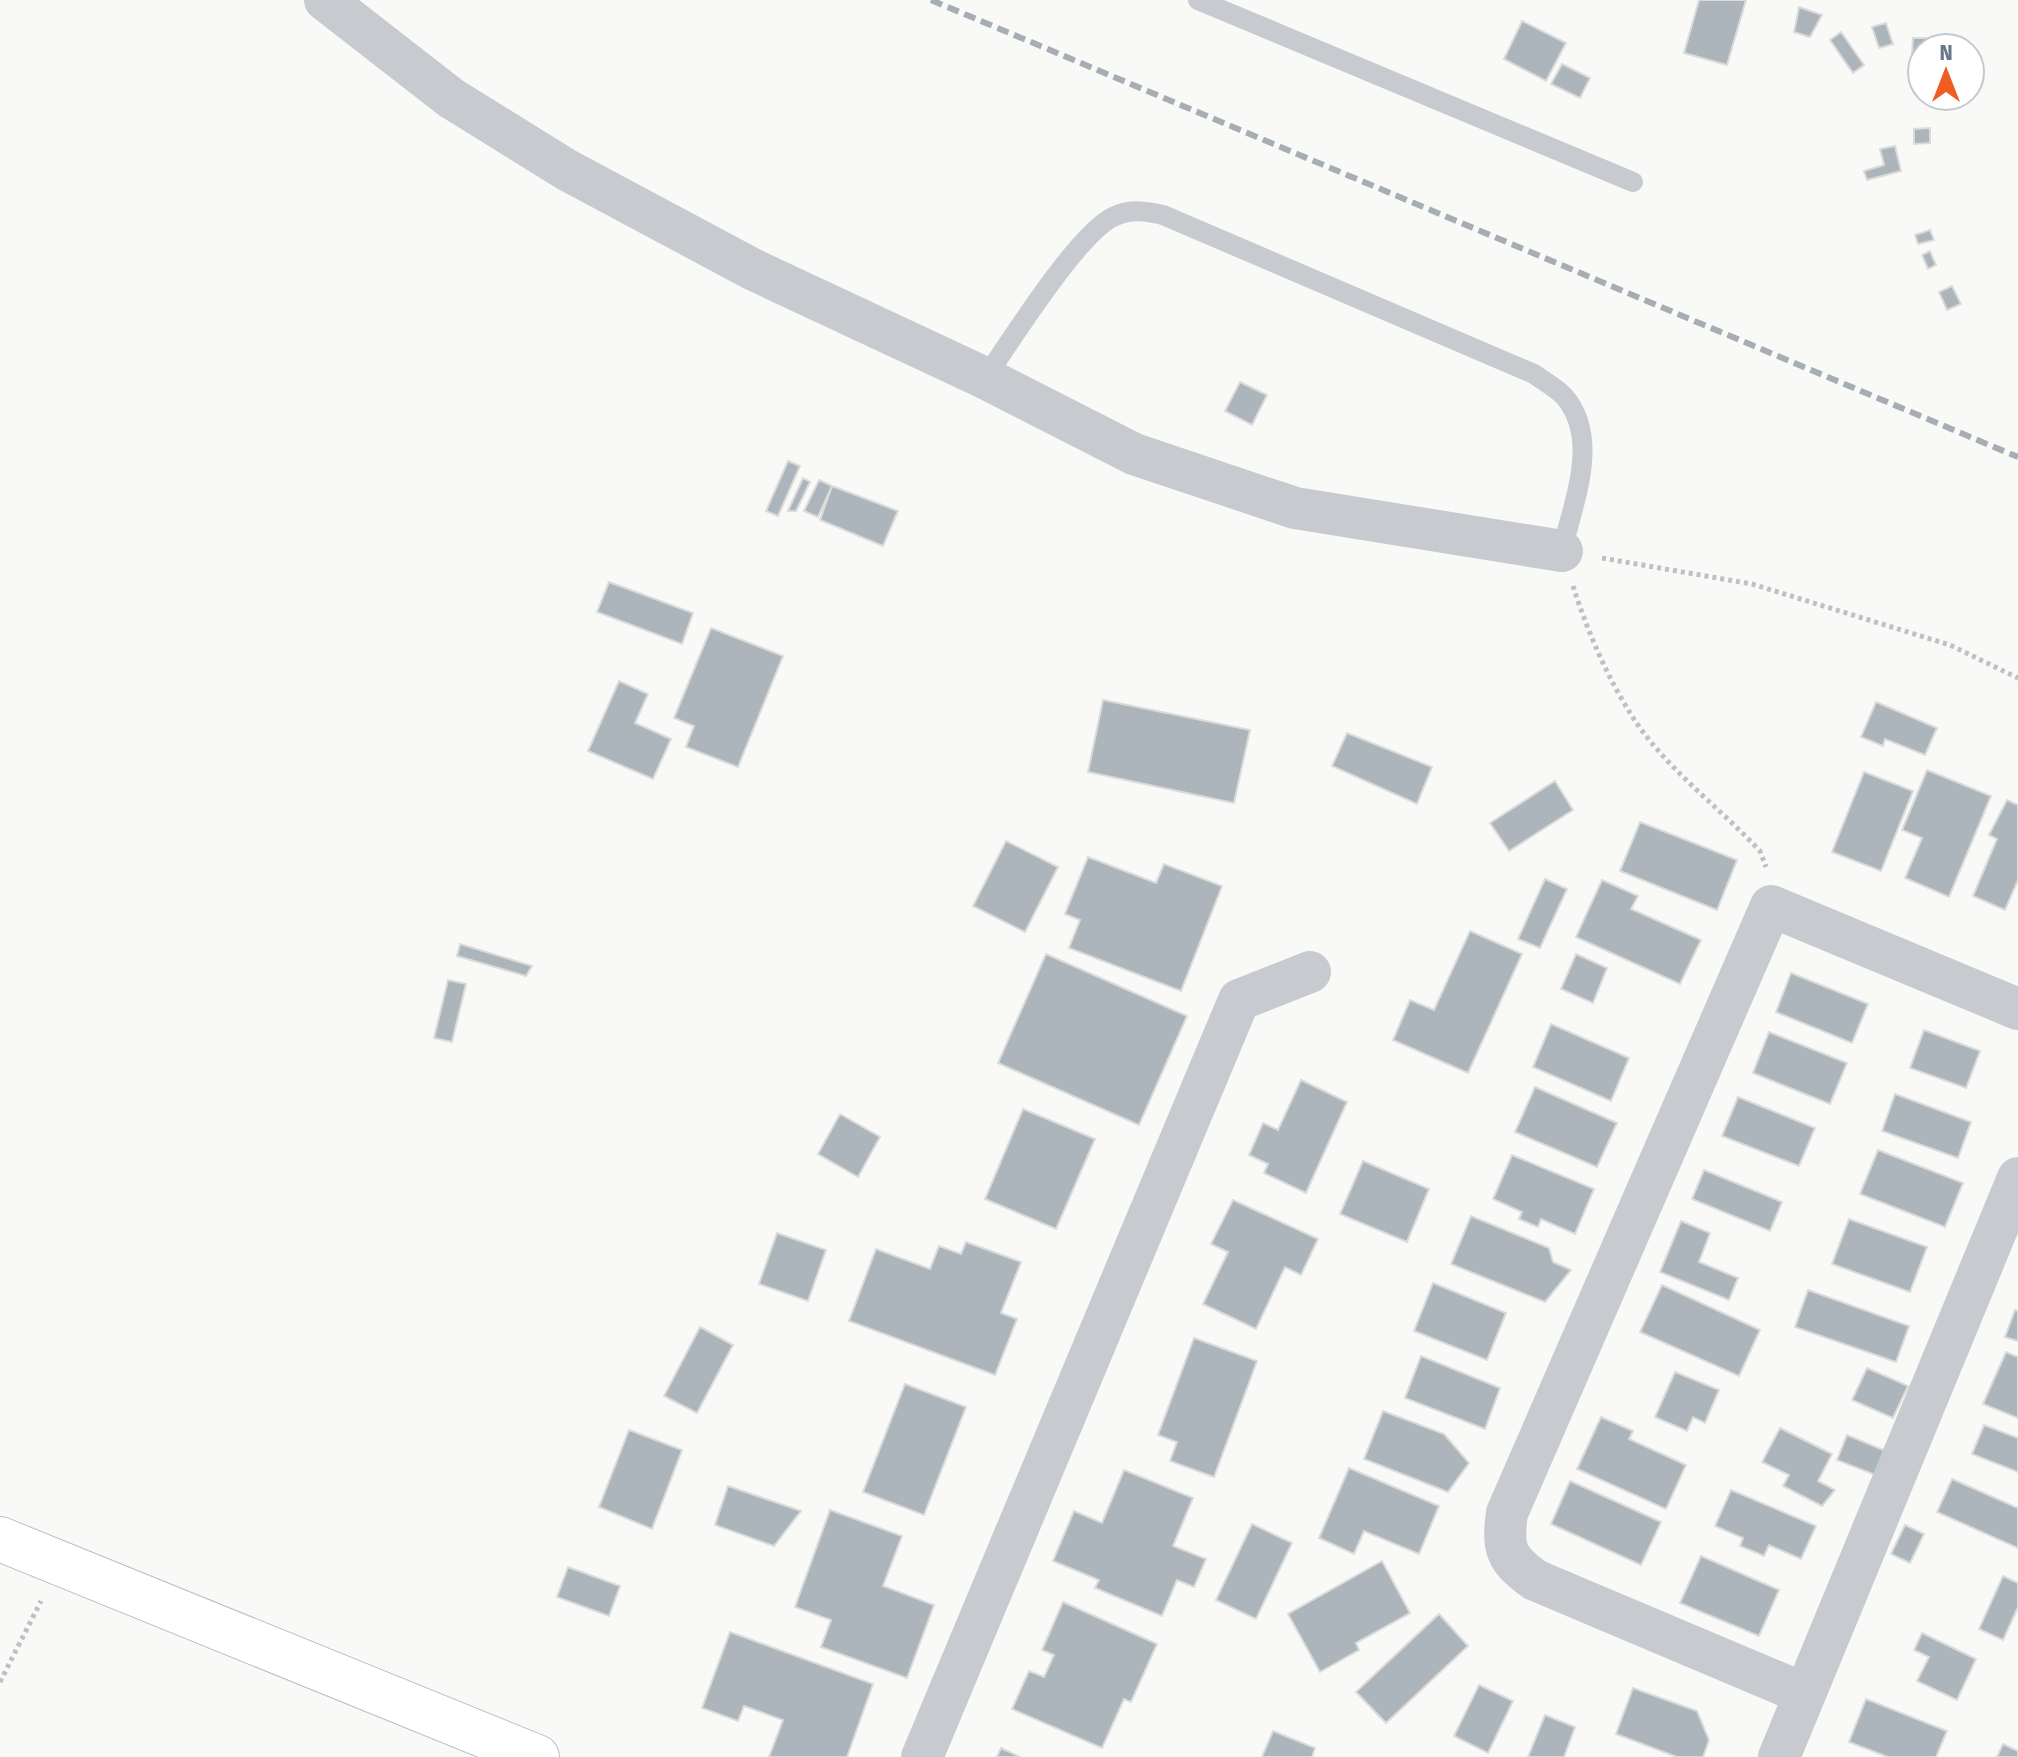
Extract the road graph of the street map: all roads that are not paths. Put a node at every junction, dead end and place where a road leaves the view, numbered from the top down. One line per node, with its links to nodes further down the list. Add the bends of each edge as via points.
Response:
1 (325, 0): 4 (street, via 451,98 567,170 754,270)
2 (1198, 0): 3 (lane)
3 (1633, 182)
4 (985, 378): 5 (street, via 1134,454 1295,508); 5 (lane, via 1089,234 1114,216 1138,210 1163,215 1534,374 1563,395 1578,419 1585,447)
5 (1562, 551)
6 (1310, 972): 12 (street, via 1239,1000)
7 (2018, 1009): 10 (street, via 1771,906 1507,1513 1504,1539 1512,1563 1535,1580)
8 (2018, 1178): 10 (street)
9 (0, 1539): 11 (street)
10 (1805, 1694): 13 (street)
11 (537, 1757)
12 (922, 1757)
13 (1779, 1757)

